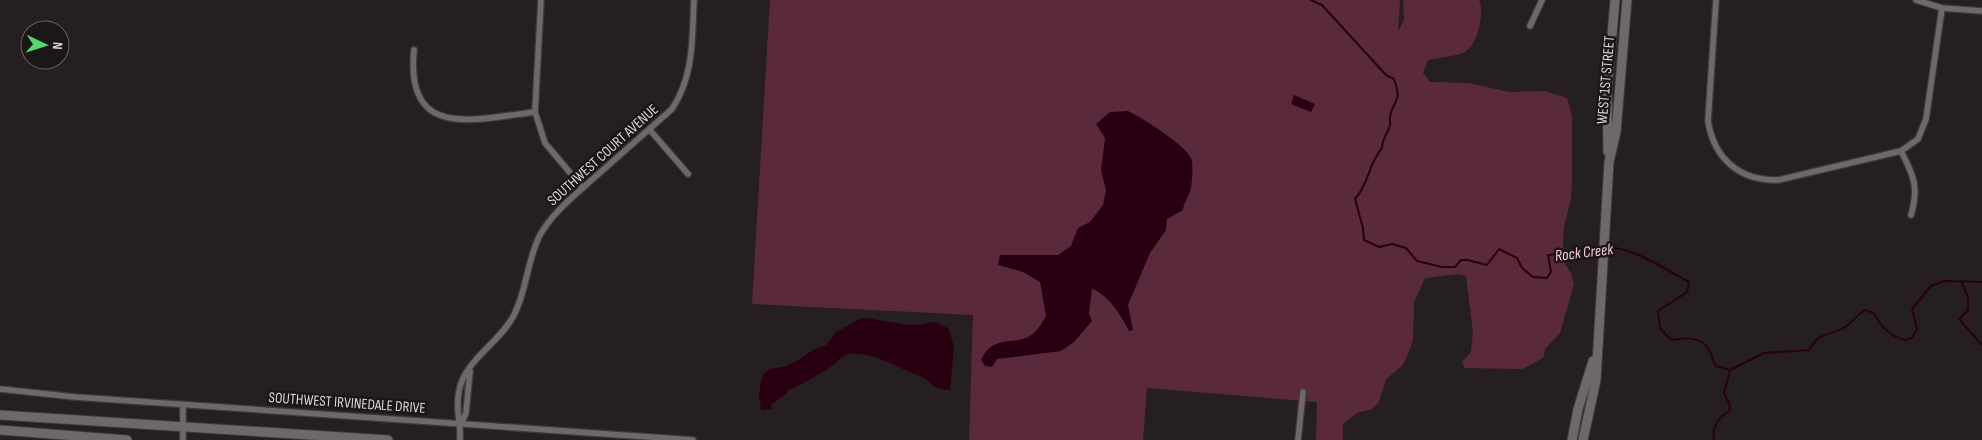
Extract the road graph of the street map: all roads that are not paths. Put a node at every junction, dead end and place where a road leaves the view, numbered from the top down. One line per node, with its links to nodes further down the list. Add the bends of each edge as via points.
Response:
1 (541, 0): 12 (street)
2 (694, 0): 13 (street, SOUTHWEST COURT AVENUE, via 691,59 685,87 672,109)
3 (1542, 0): 10 (street)
4 (1615, 0): 15 (main road, WEST 1ST STREET, via 1607,91)
5 (1627, 0): 15 (main road, WEST 1ST STREET, via 1616,132)
6 (1716, 0): 14 (street, via 1708,122 1714,146 1730,166 1753,178 1778,180)
7 (1916, 0): 8 (street)
8 (1942, 8): 9 (street); 14 (street, via 1926,119 1918,139)
9 (1982, 11)
10 (1530, 26)
11 (414, 50): 12 (street, via 416,90 423,103 442,117 466,120)
12 (535, 112): 17 (street, via 545,143)
13 (649, 129): 16 (street); 17 (street, SOUTHWEST COURT AVENUE)
14 (1901, 151): 18 (street, via 1911,170 1916,190)
15 (1609, 162): 19 (main road, WEST 1ST STREET)
16 (688, 174)
17 (583, 188): 20 (street, SOUTHWEST COURT AVENUE, via 558,212 535,244 514,316)
18 (1911, 216)
19 (1597, 352): 34 (main road, WEST 1ST STREET, via 1578,409); 35 (main road, WEST 1ST STREET, via 1594,393)
20 (470, 369): 25 (street, SOUTHWEST COURT AVENUE, via 466,414); 25 (street, SOUTHWEST COURT AVENUE, via 462,379 456,408)
21 (0, 389): 23 (street, SOUTHWEST IRVINEDALE DRIVE)
22 (1303, 392): 33 (street)
23 (183, 405): 25 (street, SOUTHWEST IRVINEDALE DRIVE); 26 (street)
24 (0, 415): 26 (main road)
25 (461, 424): 31 (street, SOUTHWEST COURT AVENUE); 32 (street, SOUTHWEST IRVINEDALE DRIVE)
26 (183, 428): 29 (street); 30 (main road)
27 (0, 430): 28 (main road)
28 (126, 440)
29 (183, 440)
30 (388, 440)
31 (460, 440)
32 (693, 440)
33 (1298, 440)
34 (1572, 440)
35 (1583, 440)

